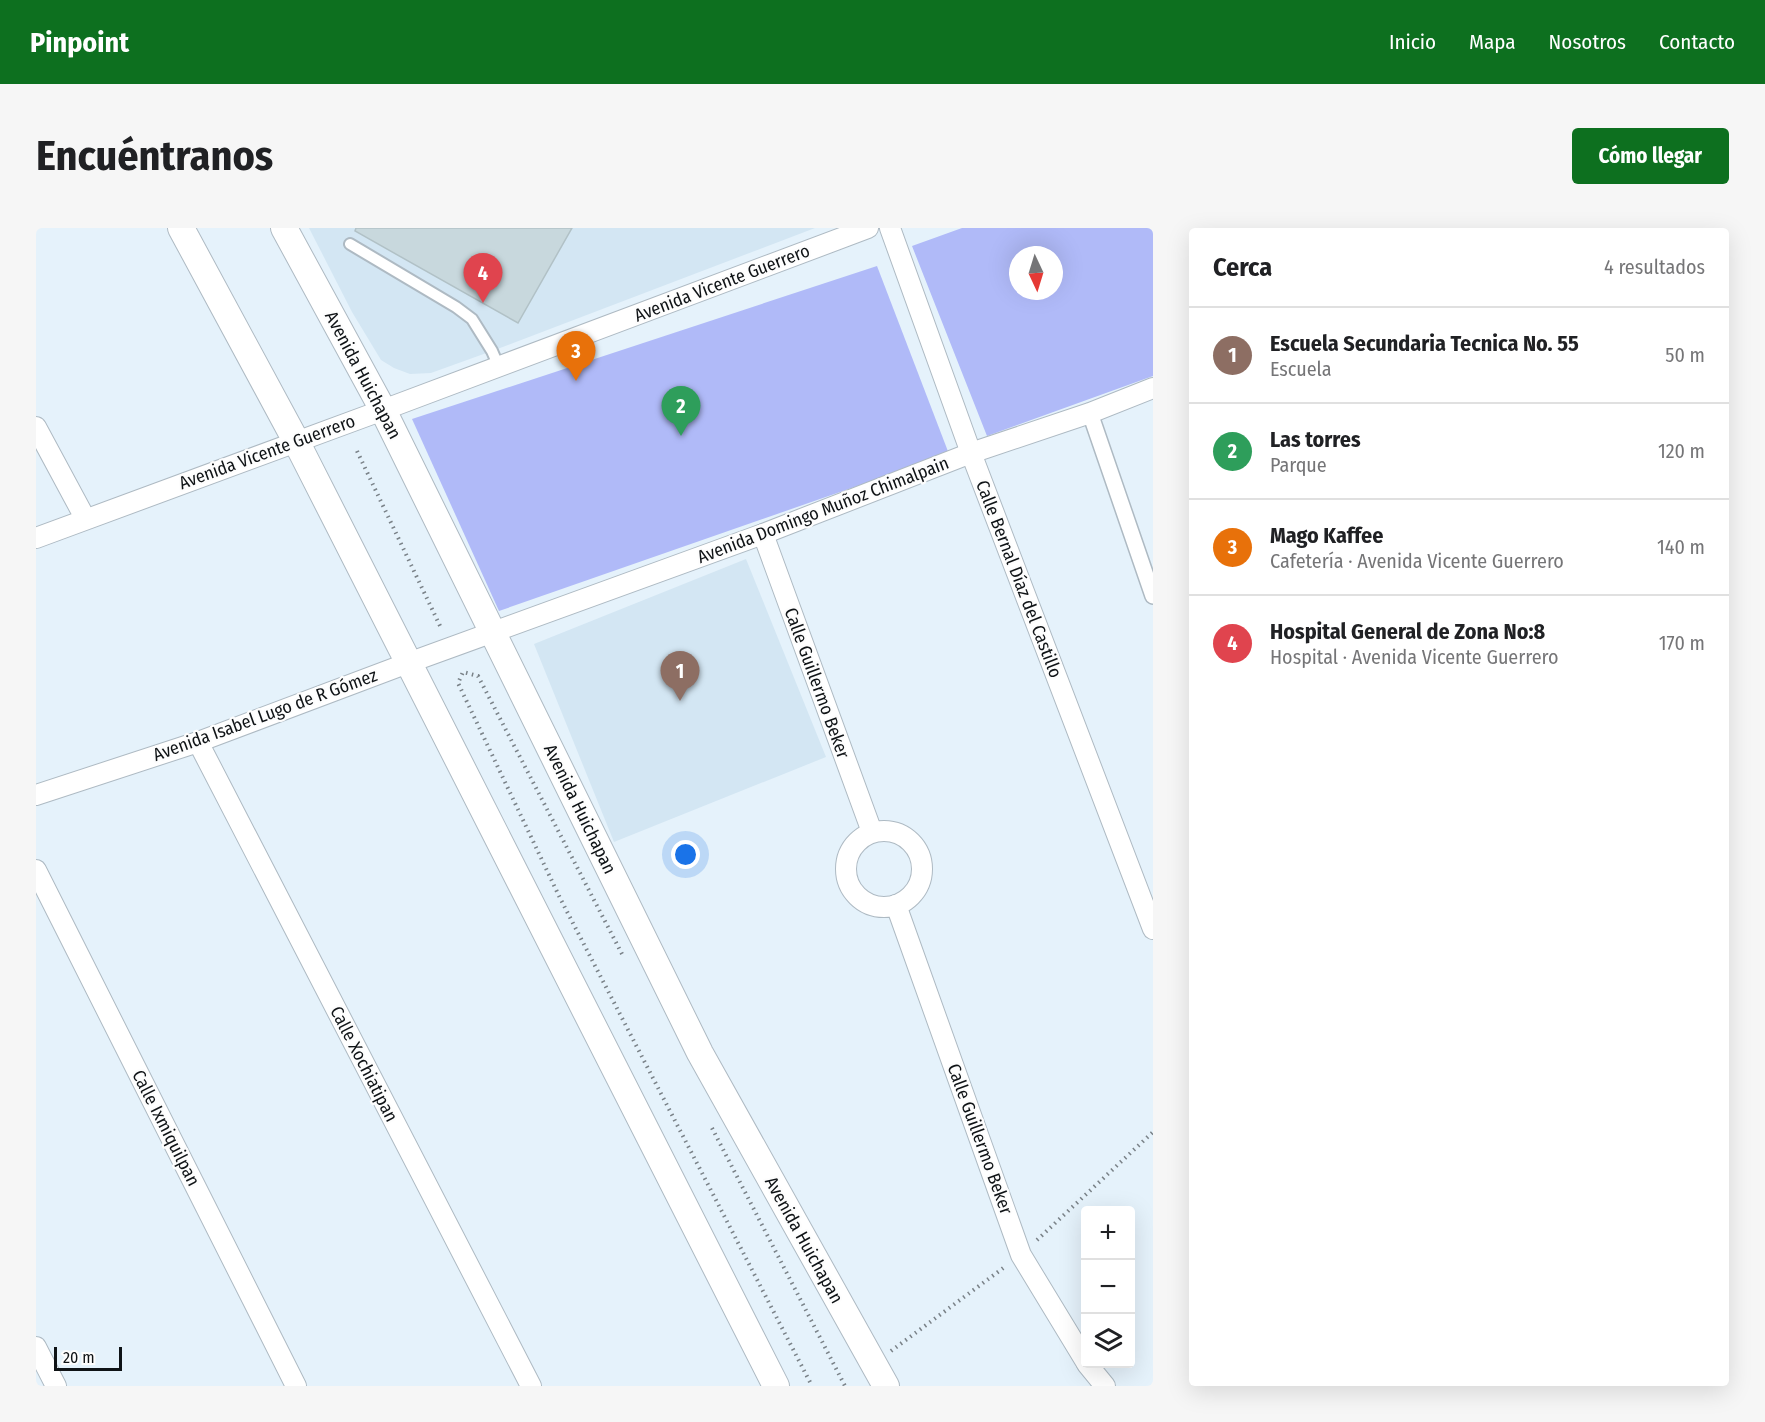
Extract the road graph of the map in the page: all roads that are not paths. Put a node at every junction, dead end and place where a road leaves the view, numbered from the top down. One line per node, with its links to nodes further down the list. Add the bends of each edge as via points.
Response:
1 (181, 228): 11 (street)
2 (284, 228): 8 (street, Avenida Huichapan)
3 (868, 228): 6 (street, Avenida Vicente Guerrero)
4 (890, 228): 12 (street, Calle Bernal Díaz del Castillo)
5 (350, 243): 6 (lane, via 472,319)
6 (498, 367): 8 (street, Avenida Vicente Guerrero)
7 (1153, 388): 9 (street, Avenida Domingo Muñoz Chimalpain)
8 (383, 410): 11 (street, Avenida Vicente Guerrero); 17 (street, Avenida Huichapan)
9 (1090, 413): 12 (street, Avenida Domingo Muñoz Chimalpain); 16 (street)
10 (36, 427): 13 (street)
11 (296, 441): 13 (street, Avenida Vicente Guerrero); 18 (street)
12 (971, 453): 14 (street, Avenida Domingo Muñoz Chimalpain); 24 (street, Calle Bernal Díaz del Castillo)
13 (85, 518): 15 (street, Avenida Vicente Guerrero)
14 (763, 534): 17 (street, Avenida Domingo Muñoz Chimalpain); 21 (street, Calle Guillermo Beker)
15 (36, 538)
16 (1153, 596)
17 (493, 632): 18 (street, Avenida Isabel Lugo de R Gómez); 32 (street, Avenida Huichapan, via 700,1053)
18 (408, 663): 19 (street, Avenida Isabel Lugo de R Gómez); 31 (street)
19 (198, 742): 20 (street, Avenida Isabel Lugo de R Gómez); 30 (street, Calle Xochiatipan)
20 (36, 795)
21 (872, 832): 23 (street, via 901,834 913,843 920,856 922,872 918,886 909,898); 23 (street, via 849,851 847,880 854,894 866,903)
22 (36, 870): 29 (street, Calle Ixmiquilpan)
23 (896, 905): 26 (street, Calle Guillermo Beker, via 1022,1255)
24 (1153, 929)
25 (36, 1347): 28 (street)
26 (1081, 1355)
27 (1090, 1368): 33 (street, Calle Guillermo Beker)
28 (56, 1386)
29 (296, 1386)
30 (531, 1386)
31 (776, 1386)
32 (886, 1386)
33 (1105, 1386)

